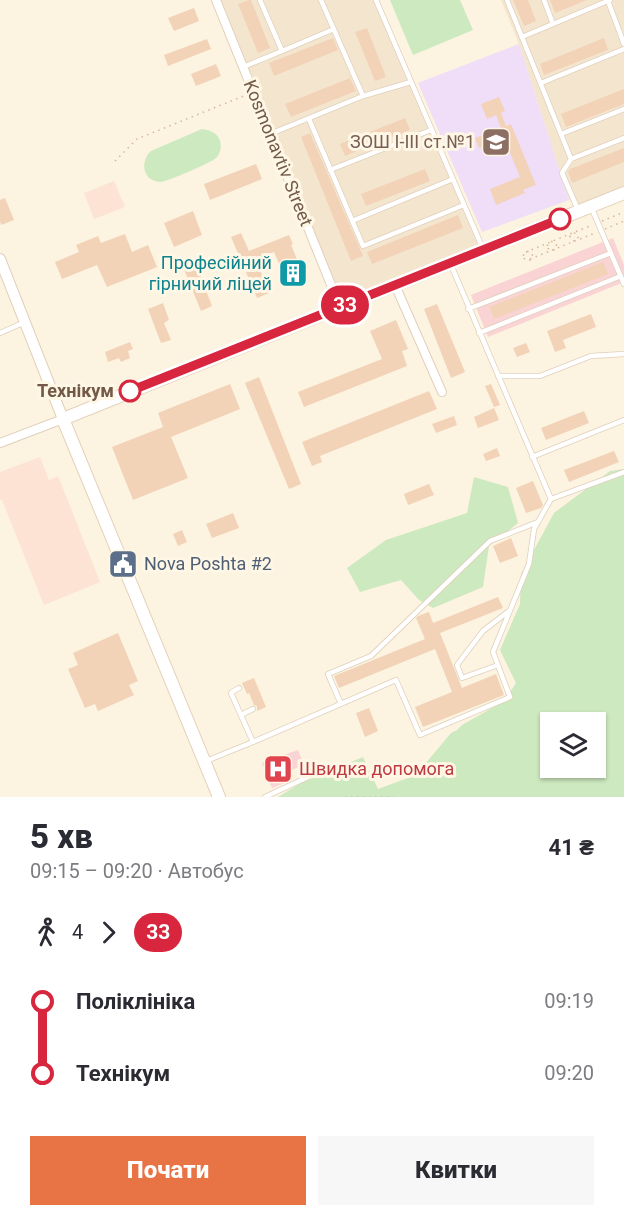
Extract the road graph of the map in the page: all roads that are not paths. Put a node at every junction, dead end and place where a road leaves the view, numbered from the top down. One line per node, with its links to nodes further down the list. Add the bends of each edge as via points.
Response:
1 (260, 0): 13 (lane)
2 (321, 0): 9 (lane)
3 (376, 0): 15 (lane)
4 (507, 0): 10 (lane)
5 (544, 0): 8 (lane)
6 (218, 1): 14 (street, Kosmonavtiv Street)
7 (609, 1): 8 (lane); 11 (lane)
8 (553, 24): 10 (lane)
9 (334, 29): 13 (lane); 17 (lane)
10 (522, 37): 16 (lane)
11 (624, 44)
12 (624, 49): 16 (lane)
13 (282, 51): 14 (lane)
14 (243, 67): 21 (street, Kosmonavtiv Street)
15 (411, 82): 17 (lane); 20 (lane)
16 (541, 83): 22 (lane)
17 (363, 96): 19 (lane)
18 (624, 109): 22 (lane)
19 (309, 118): 21 (lane); 25 (lane)
20 (432, 130): 25 (lane); 26 (lane)
21 (270, 134): 38 (street, Kosmonavtiv Street)
22 (561, 134): 24 (lane)
23 (624, 138): 24 (lane)
24 (571, 159): 29 (lane, via 562,173)
25 (330, 170): 30 (lane)
26 (453, 179): 28 (lane); 30 (lane)
27 (624, 193): 29 (main road)
28 (464, 205): 30 (lane, via 363,246); 31 (lane)
29 (585, 209): 31 (main road); 32 (lane, via 598,222)
30 (352, 221)
31 (483, 249): 34 (main road)
32 (611, 253): 35 (lane); 39 (lane)
33 (0, 259): 40 (street)
34 (450, 263): 37 (main road); 39 (lane)
35 (621, 276): 36 (lane); 42 (lane)
36 (624, 284)
37 (395, 285): 38 (main road); 45 (street)
38 (340, 307): 46 (main road)
39 (468, 309): 42 (lane)
40 (25, 322): 41 (lane); 46 (street)
41 (0, 333)
42 (479, 333): 44 (lane)
43 (624, 354): 44 (lane, via 591,356 540,376)
44 (498, 376): 49 (lane)
45 (442, 392)
46 (63, 419): 48 (street); 60 (main road)
47 (624, 420): 49 (lane)
48 (0, 443)
49 (532, 457): 51 (lane)
50 (624, 472): 51 (lane)
51 (550, 499): 52 (lane)
52 (538, 522): 53 (lane, via 529,564); 56 (lane, via 490,541 371,656 328,674)
53 (511, 609): 54 (lane, via 493,652); 54 (lane, via 483,631 457,665 462,678)
54 (498, 665): 56 (lane, via 510,698 420,735 396,680)
55 (239, 688): 58 (lane, via 231,693)
56 (341, 704): 59 (lane)
57 (253, 709): 58 (lane)
58 (241, 715): 59 (lane)
59 (253, 742): 60 (lane)
60 (204, 761): 62 (main road)
61 (308, 777): 63 (lane)
62 (219, 797)
63 (265, 797)

